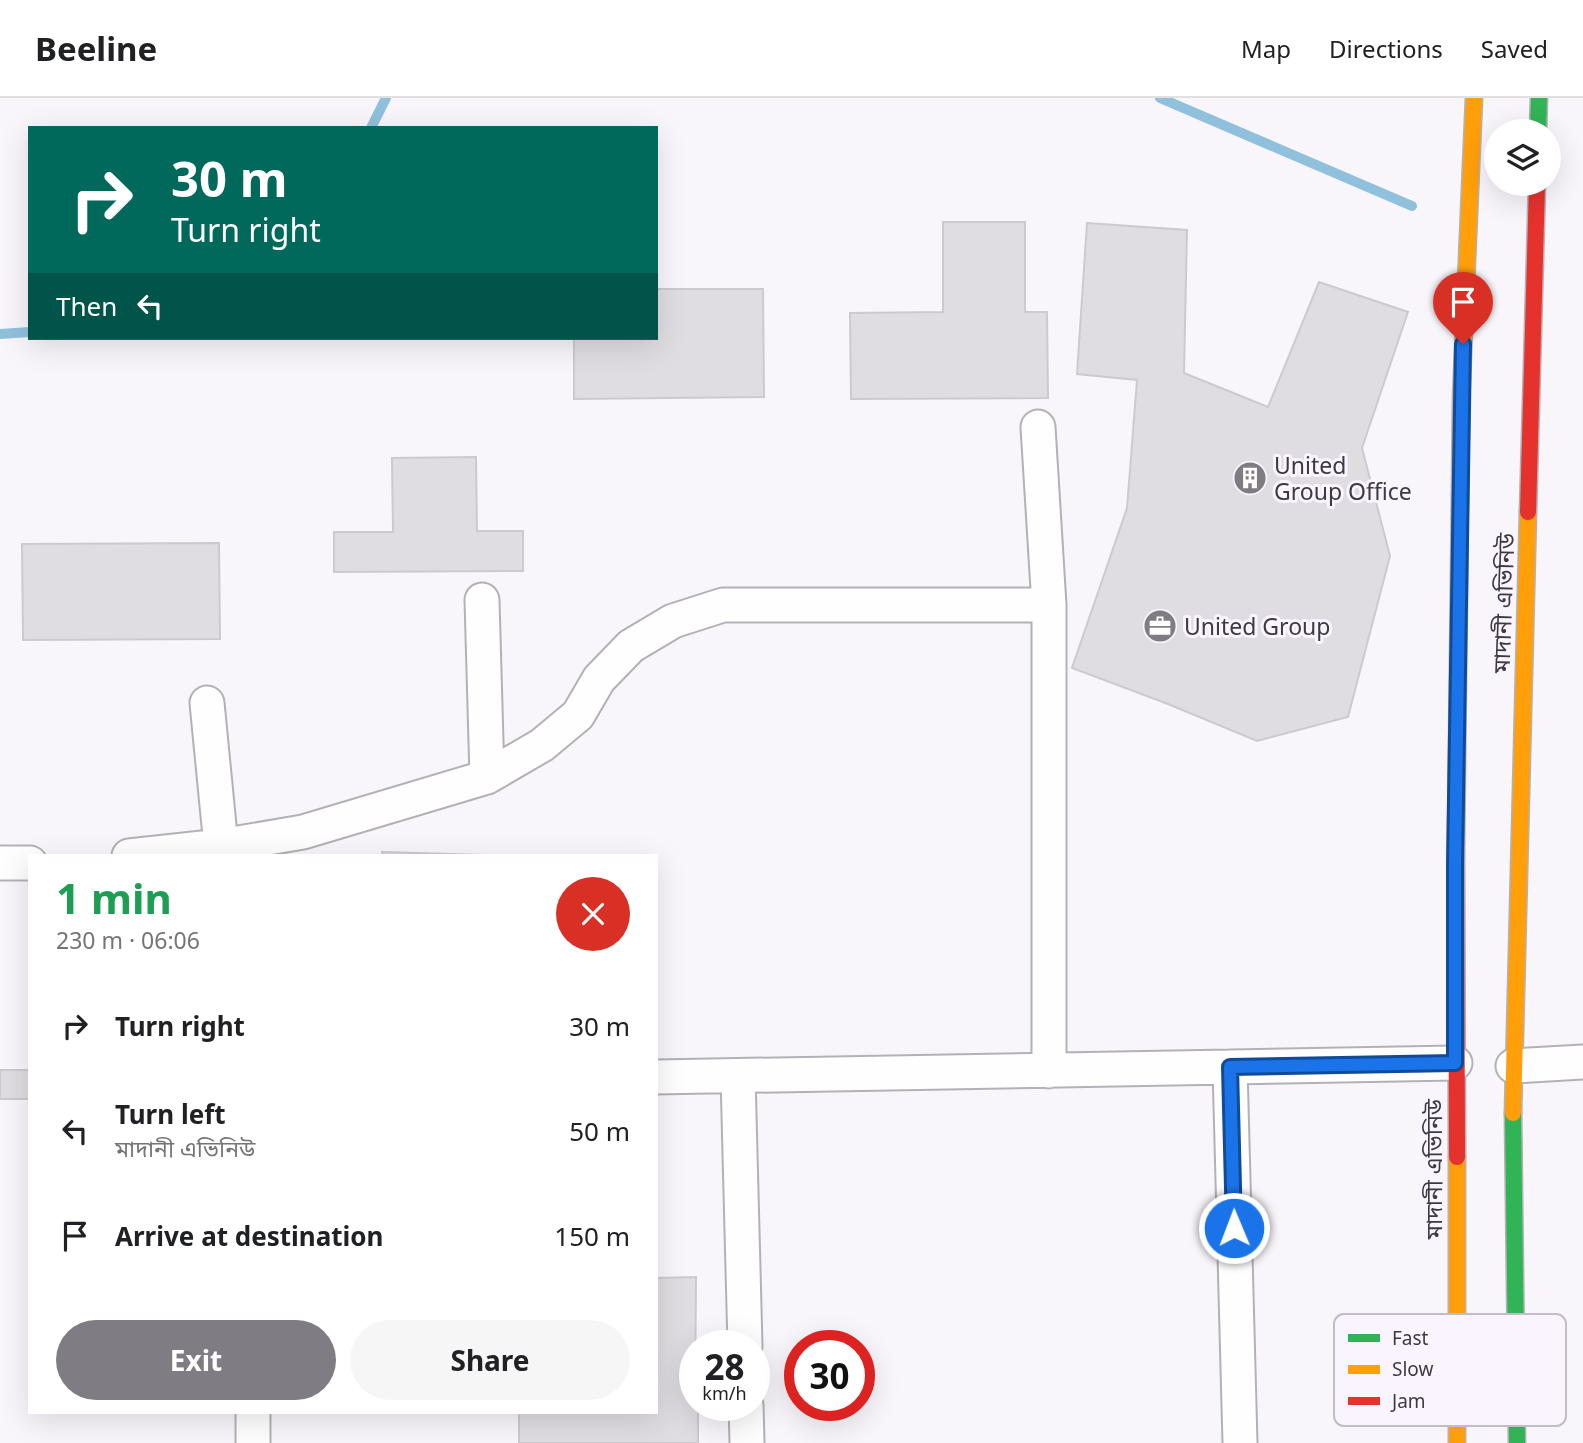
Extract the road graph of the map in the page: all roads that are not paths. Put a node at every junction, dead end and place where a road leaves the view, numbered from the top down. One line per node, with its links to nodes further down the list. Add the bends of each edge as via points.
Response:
1 (1474, 98): 15 (main road, মাদানী এভিনিউ, via 1461,399)
2 (1539, 98): 3 (main road)
3 (1538, 119)
4 (1537, 196): 16 (main road, মাদানী এভিনিউ)
5 (1038, 427): 7 (street)
6 (482, 600): 9 (street)
7 (1049, 605): 9 (street, via 723,605 673,621 631,646 599,680 578,715 542,745); 18 (street)
8 (207, 703): 10 (street)
9 (486, 777): 10 (street, via 303,832)
10 (221, 846): 11 (street)
11 (147, 854)
12 (0, 863): 13 (street)
13 (28, 863)
14 (1583, 1062): 16 (street)
15 (1455, 1063): 17 (street); 21 (main road, মাদানী এভিনিউ)
16 (1513, 1066): 22 (main road, মাদানী এভিনিউ)
17 (1230, 1067): 18 (street); 28 (street)
18 (1049, 1071): 19 (street)
19 (738, 1076): 20 (street); 23 (street)
20 (658, 1077)
21 (1456, 1314)
22 (1516, 1314)
23 (744, 1330)
24 (253, 1414): 26 (street)
25 (746, 1421): 27 (street)
26 (253, 1443)
27 (747, 1443)
28 (1240, 1443)

